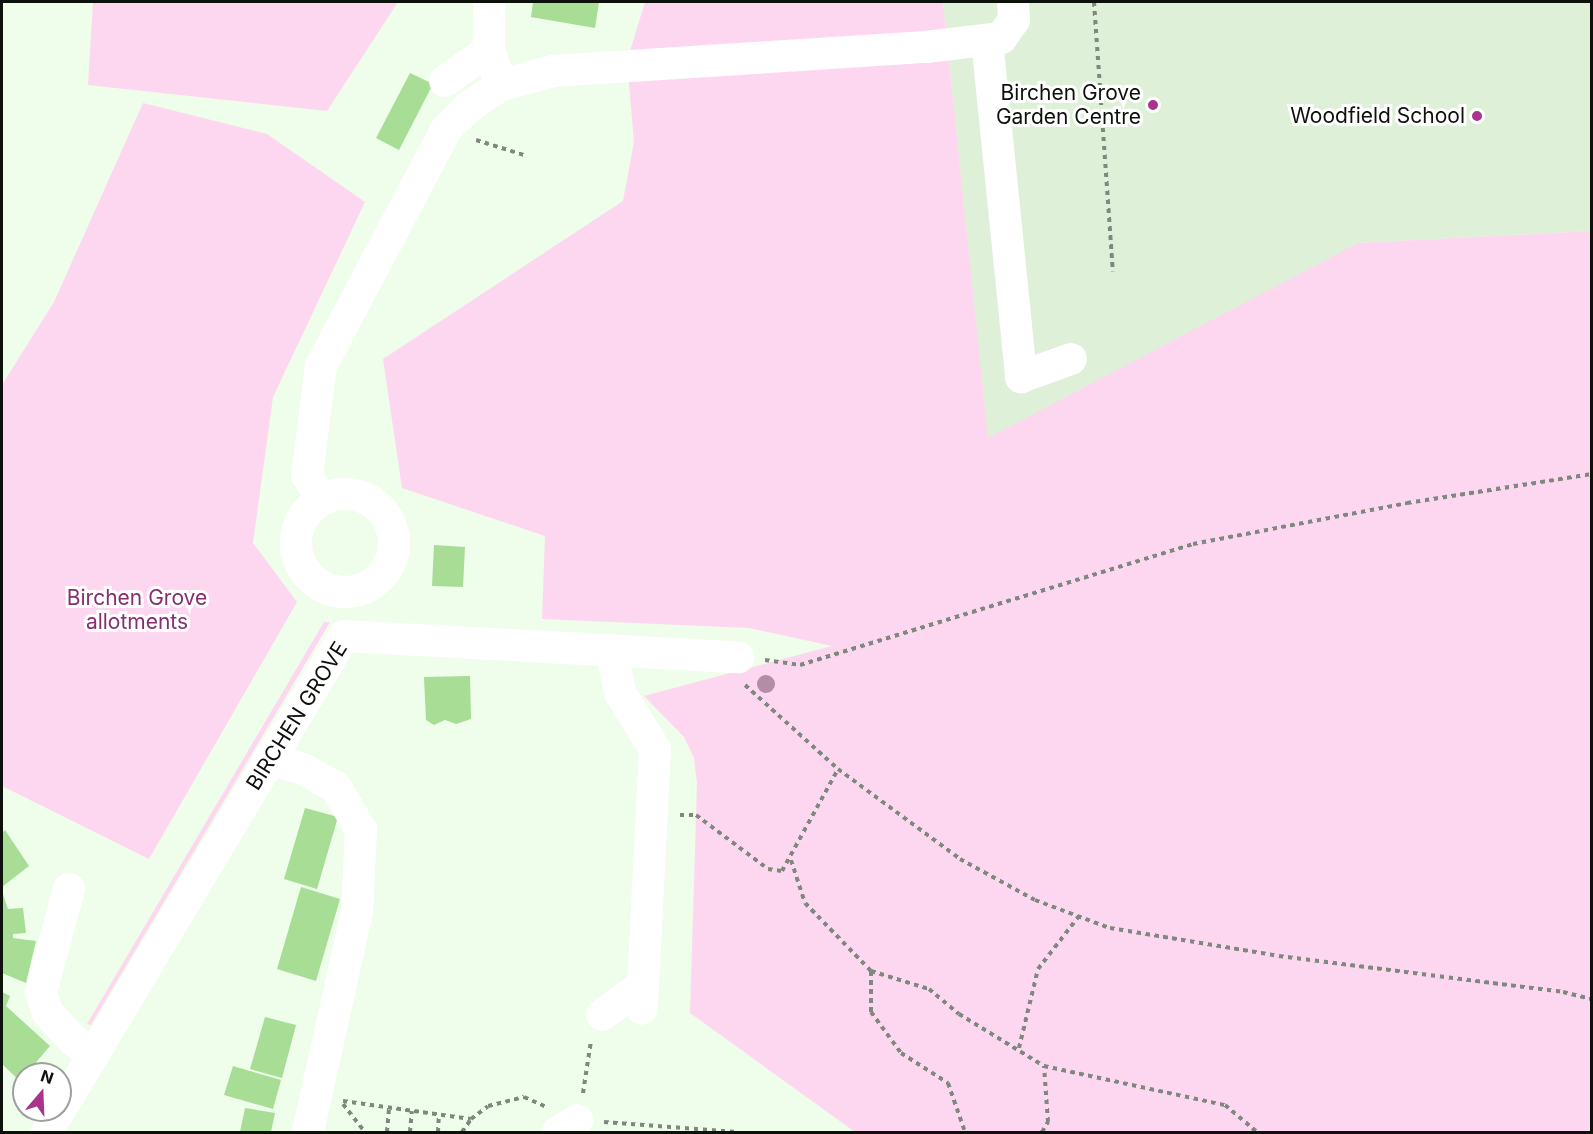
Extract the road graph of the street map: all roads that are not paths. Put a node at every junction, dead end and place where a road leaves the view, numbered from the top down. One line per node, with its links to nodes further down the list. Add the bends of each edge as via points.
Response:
1 (489, 2): 4 (street)
2 (1013, 2): 3 (street, via 1014,20 1001,38)
3 (987, 40): 6 (street, via 553,71); 7 (street, via 1021,377)
4 (489, 50): 5 (street); 6 (street)
5 (445, 81)
6 (501, 85): 8 (street, via 447,128 321,366 307,475)
7 (1071, 360)
8 (322, 499): 9 (street, via 302,520 297,548 308,574 319,584); 9 (street, via 353,494 368,499 390,522 394,537 393,553 377,580 363,588)
9 (343, 591): 10 (street)
10 (344, 636): 11 (street, BIRCHEN GROVE); 13 (street, BIRCHEN GROVE)
11 (612, 650): 12 (street, BIRCHEN GROVE); 15 (street, via 620,693 655,749 643,997)
12 (737, 667)
13 (268, 759): 16 (street, BIRCHEN GROVE); 18 (street, via 303,769 336,787 361,830 357,912 328,1099)
14 (69, 890): 16 (street, via 41,992 48,1013 74,1041)
15 (602, 1015)
16 (94, 1055): 17 (street, BIRCHEN GROVE)
17 (47, 1132)
18 (308, 1132)

